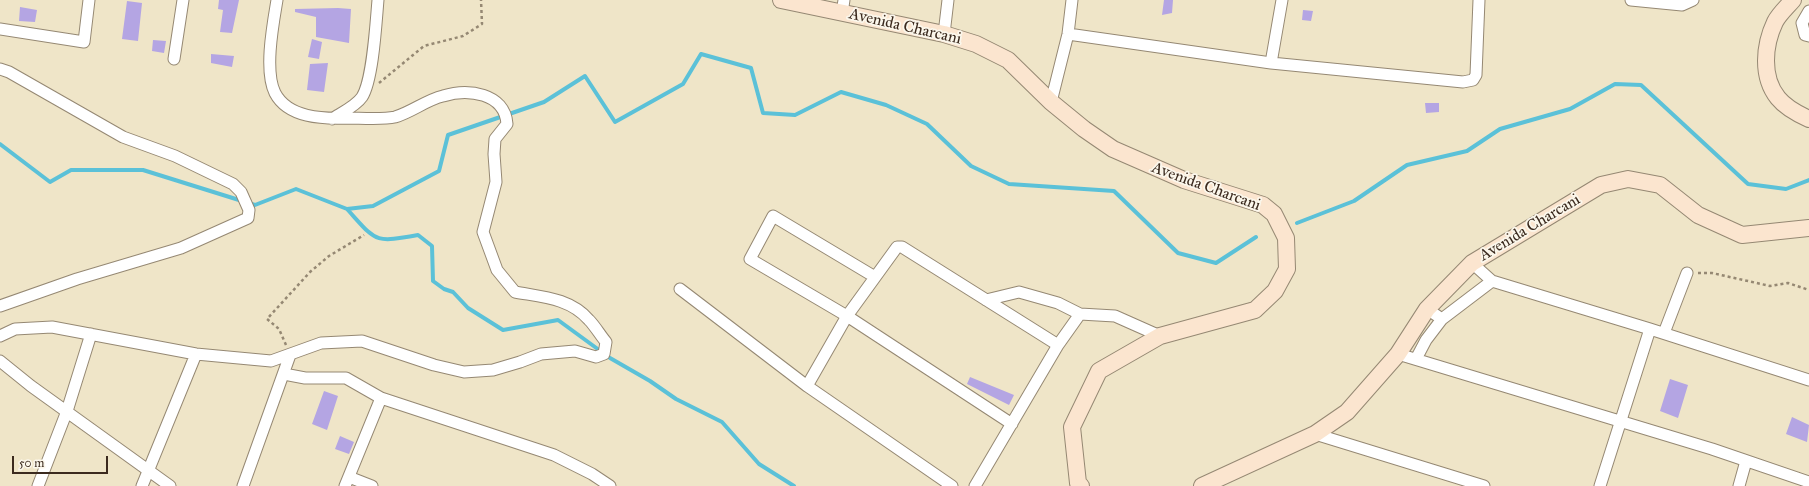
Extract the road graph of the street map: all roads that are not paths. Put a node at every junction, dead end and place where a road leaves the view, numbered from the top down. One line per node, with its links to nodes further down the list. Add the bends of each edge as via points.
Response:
1 (89, 0): 15 (street, via 84,42)
2 (183, 0): 19 (street)
3 (277, 0): 23 (street, via 270,42 275,94 288,106 306,116)
4 (378, 0): 23 (street, via 369,74 362,97)
5 (781, 0): 13 (main road, Avenida Charcani)
6 (948, 0): 16 (street)
7 (1072, 0): 17 (street)
8 (1282, 0): 20 (street)
9 (1480, 0): 20 (street, via 1476,75 1473,80 1463,82)
10 (1631, 0): 11 (street, via 1682,5)
11 (1693, 0)
12 (1793, 0): 24 (main road, via 1776,21 1766,49 1768,78 1778,98 1796,113)
13 (843, 7): 16 (main road, Avenida Charcani)
14 (1809, 11): 18 (street, via 1802,23 1805,35)
15 (0, 29)
16 (944, 34): 22 (main road, Avenida Charcani, via 976,44 1008,60)
17 (1068, 34): 20 (street); 22 (street)
18 (1809, 36)
19 (174, 59)
20 (1271, 63)
21 (0, 69): 32 (street, via 123,137 175,156 233,184 241,192 249,210 248,218 181,248 77,279)
22 (1051, 102): 41 (main road, Avenida Charcani, via 1084,130 1112,149 1184,180 1263,205 1274,214 1286,238 1288,268 1275,291 1255,310)
23 (332, 119): 45 (street, via 395,117 443,95 468,92 500,103 506,114 507,124 495,139 496,182 483,232 497,270 515,292 555,298 575,307 606,342 604,354 596,357 575,351 541,354 493,370 464,372 434,365 362,341 321,343)
24 (1809, 119)
25 (1809, 228): 26 (main road, Avenida Charcani, via 1742,235 1698,215 1660,185 1628,179 1601,185)
26 (1472, 263): 29 (street); 33 (main road, Avenida Charcani)
27 (1687, 272): 38 (street)
28 (875, 277): 31 (street, via 894,250 897,247 902,248); 35 (street); 35 (street, via 773,216 750,260)
29 (1492, 281): 36 (street); 37 (street)
30 (680, 289): 50 (street)
31 (986, 300): 34 (street, via 1019,292 1058,303); 42 (street)
32 (0, 306)
33 (1427, 309): 36 (street); 44 (main road, Avenida Charcani)
34 (1080, 314): 41 (street, via 1114,316); 42 (street)
35 (847, 316): 50 (street); 54 (street)
36 (1442, 319): 46 (street)
37 (1650, 329): 38 (street); 53 (street)
38 (1664, 333): 49 (street)
39 (91, 334): 40 (street, via 52,327 15,329); 43 (street); 52 (street)
40 (0, 336)
41 (1160, 336): 68 (main road, Avenida Charcani, via 1100,370 1072,427 1078,483)
42 (1058, 345): 54 (street)
43 (196, 354): 45 (street, via 271,362); 57 (street)
44 (1398, 354): 46 (street); 55 (main road, Avenida Charcani, via 1347,412)
45 (290, 355): 48 (street)
46 (1416, 359): 53 (street, via 1514,391)
47 (0, 360): 52 (street)
48 (284, 374): 51 (street, via 305,378 346,378); 63 (street)
49 (1809, 380)
50 (807, 386): 66 (street)
51 (381, 398): 58 (street); 65 (street, via 554,455)
52 (67, 411): 57 (street); 60 (street)
53 (1620, 421): 56 (street); 71 (street)
54 (1012, 424): 67 (street)
55 (1315, 434): 69 (main road, Avenida Charcani); 70 (street)
56 (1746, 461): 59 (street); 72 (street)
57 (148, 470): 61 (street); 62 (street)
58 (347, 482): 64 (street)
59 (1809, 482)
60 (38, 486)
61 (142, 486)
62 (170, 486)
63 (242, 486)
64 (372, 486)
65 (610, 486)
66 (952, 486)
67 (976, 486)
68 (1081, 486)
69 (1204, 486)
70 (1484, 486)
71 (1600, 486)
72 (1739, 486)

